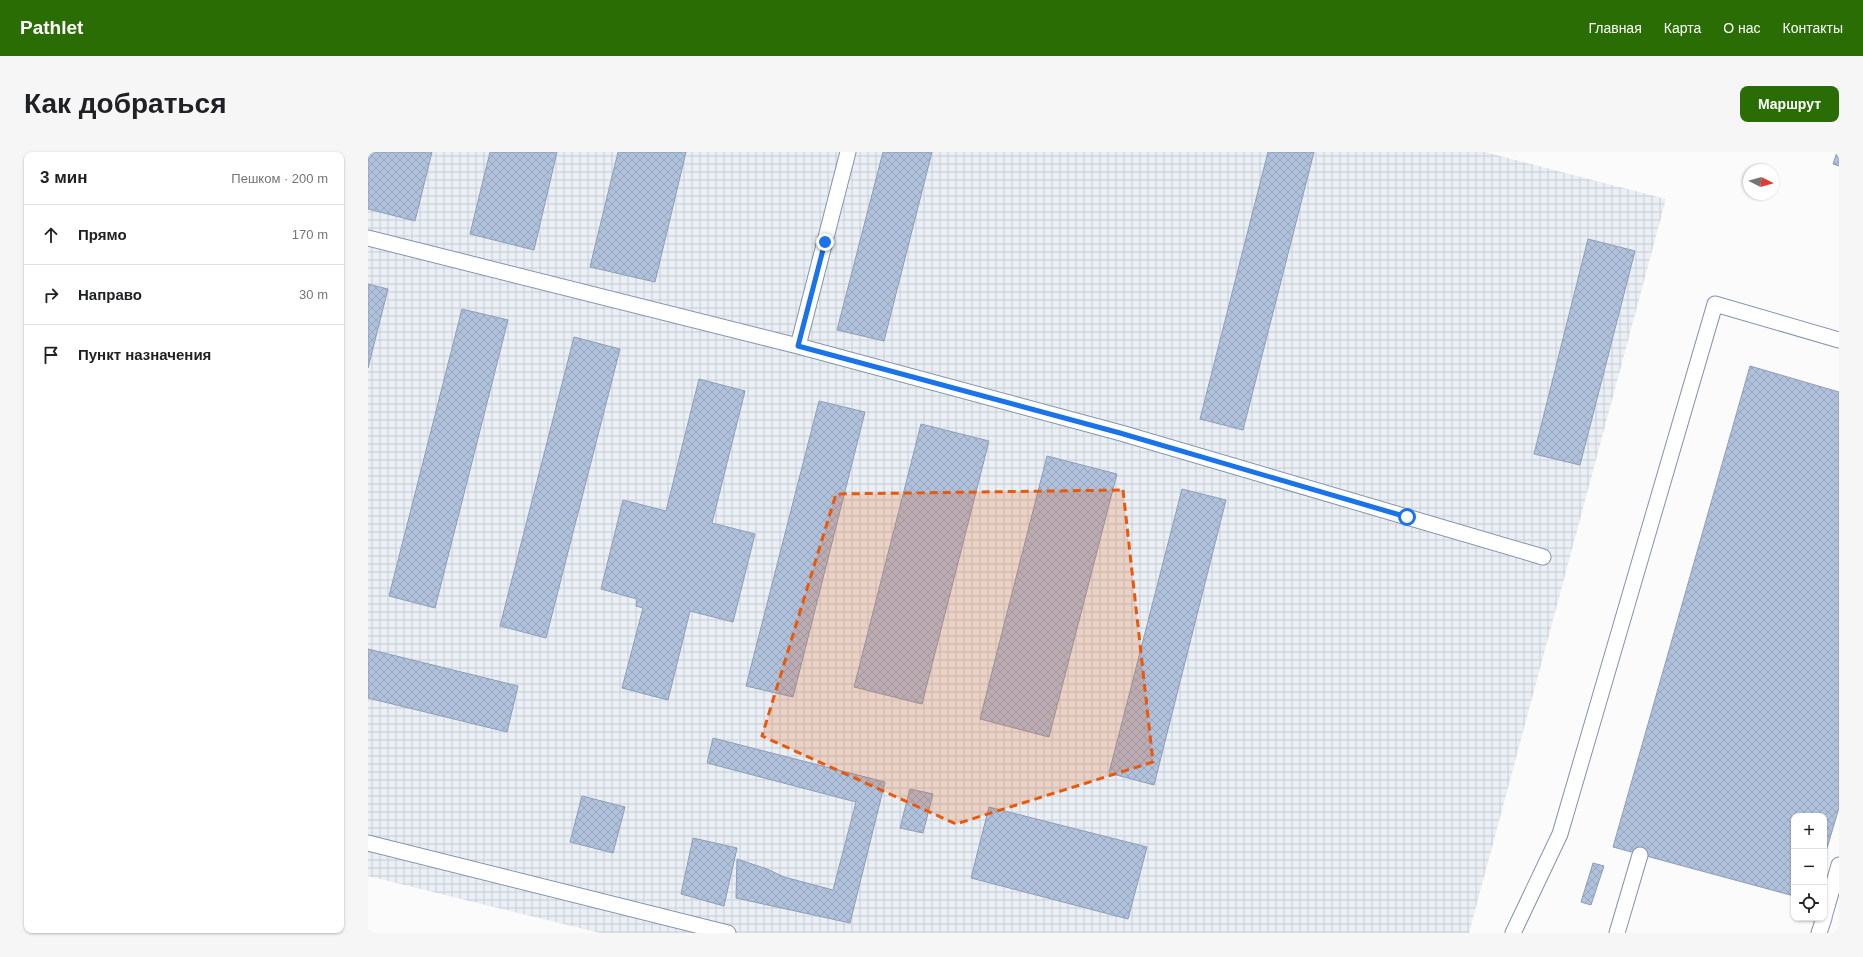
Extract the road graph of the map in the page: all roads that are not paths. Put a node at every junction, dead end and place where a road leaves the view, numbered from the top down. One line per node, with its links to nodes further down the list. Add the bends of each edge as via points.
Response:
1 (848, 152): 4 (lane)
2 (368, 238): 4 (lane)
3 (1839, 340): 12 (lane, via 1715,304 1560,834)
4 (798, 346): 5 (lane, via 1120,433)
5 (1543, 557)
6 (368, 843): 11 (lane)
7 (1640, 855): 13 (lane)
8 (1839, 865): 9 (lane)
9 (1827, 907)
10 (1823, 921): 14 (lane)
11 (728, 933)
12 (1513, 933)
13 (1617, 933)
14 (1819, 933)

